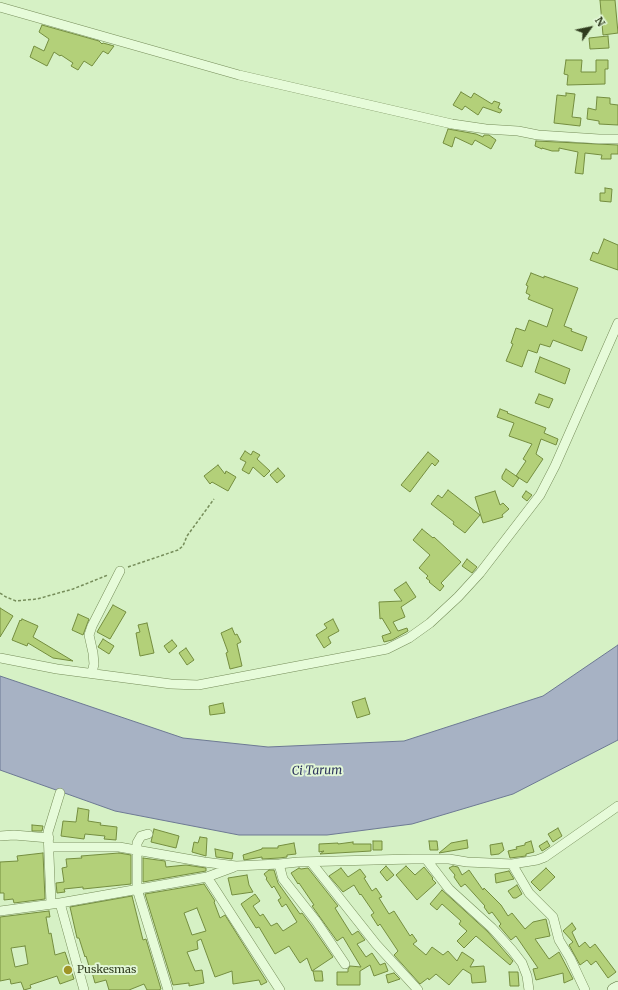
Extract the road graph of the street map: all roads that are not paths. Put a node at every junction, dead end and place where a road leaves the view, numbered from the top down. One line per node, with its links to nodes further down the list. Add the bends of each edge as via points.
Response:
1 (0, 7): 2 (street, via 239,74 452,124 538,135)
2 (618, 139)
3 (618, 323): 6 (street, via 540,495 480,573 453,602 409,638 387,649 198,685 171,684)
4 (120, 570): 6 (street, via 89,635 94,664)
5 (0, 658): 6 (street)
6 (92, 673)
7 (60, 793): 11 (street, via 48,832)
8 (618, 806): 16 (street, via 545,857)
9 (148, 834): 12 (street, via 138,839)
10 (0, 836): 11 (street, via 14,835)
11 (49, 842): 12 (street); 20 (street)
12 (136, 849): 17 (street); 19 (street)
13 (426, 859): 14 (street); 16 (street); 28 (street, via 450,890 512,950 522,963)
14 (311, 862): 15 (street); 27 (street, via 376,944)
15 (279, 864): 17 (street); 22 (street, via 283,879)
16 (512, 864): 29 (street, via 529,893 553,917 559,940)
17 (236, 866): 18 (street)
18 (207, 877): 19 (street); 26 (street)
19 (137, 889): 20 (street); 25 (street)
20 (55, 903): 21 (street); 24 (street)
21 (0, 911)
22 (345, 964)
23 (618, 988): 30 (street)
24 (81, 989)
25 (168, 990)
26 (280, 990)
27 (418, 990)
28 (529, 990)
29 (585, 990)
30 (614, 990)

